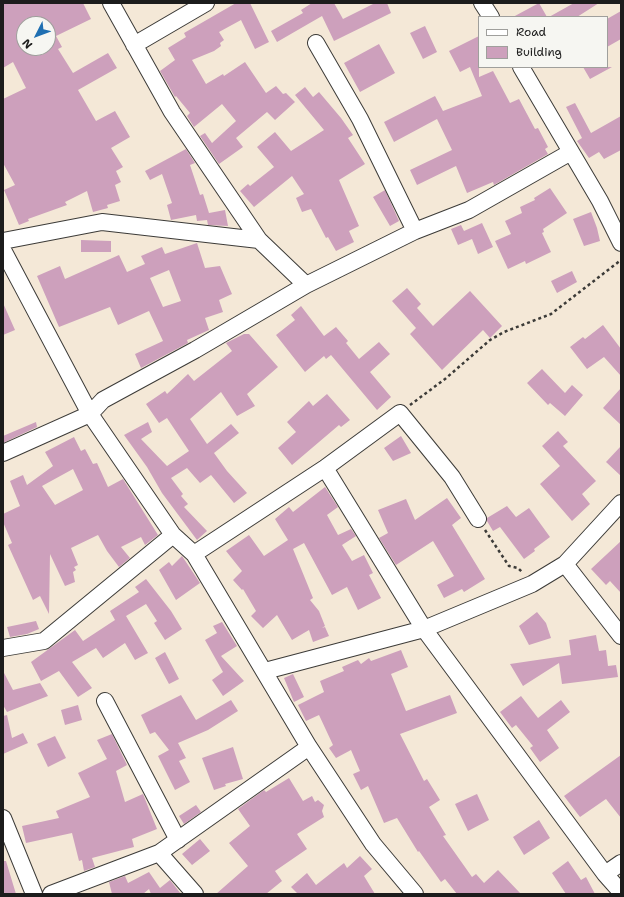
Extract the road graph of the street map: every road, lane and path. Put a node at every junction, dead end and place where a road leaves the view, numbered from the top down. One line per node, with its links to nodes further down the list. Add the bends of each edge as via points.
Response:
1 (111, 3): 6 (street)
2 (206, 3): 6 (street)
3 (482, 3): 4 (street)
4 (489, 16)
5 (316, 43): 9 (street, via 360,119)
6 (134, 44): 10 (street, via 172,112)
7 (522, 68): 8 (street)
8 (571, 152): 9 (street, via 469,210); 12 (street)
9 (415, 231): 15 (street)
10 (259, 240): 11 (street, via 102,222); 15 (street)
11 (3, 241)
12 (621, 243)
13 (3, 250): 17 (street)
14 (621, 260): 16 (path, via 551,314 490,340)
15 (306, 285): 17 (street, via 103,400)
16 (400, 413): 19 (street); 21 (street, via 452,477)
17 (90, 414): 18 (street); 22 (street)
18 (3, 453)
19 (325, 468): 23 (street); 26 (street)
20 (621, 503): 24 (street)
21 (478, 519): 25 (path, via 509,566 521,570)
22 (173, 535): 23 (street); 28 (street, via 44,641)
23 (194, 554): 29 (street)
24 (565, 564): 25 (street); 27 (street)
25 (532, 584): 26 (street)
26 (424, 629): 29 (street); 36 (street)
27 (621, 636)
28 (3, 648)
29 (265, 671): 31 (street)
30 (105, 701): 33 (street)
31 (309, 747): 33 (street); 41 (street, via 373,844)
32 (3, 818): 38 (street)
33 (178, 840): 34 (street)
34 (159, 853): 39 (street); 40 (street)
35 (621, 863): 36 (street)
36 (605, 874): 37 (street)
37 (621, 892)
38 (34, 894)
39 (51, 894)
40 (195, 894)
41 (415, 894)

